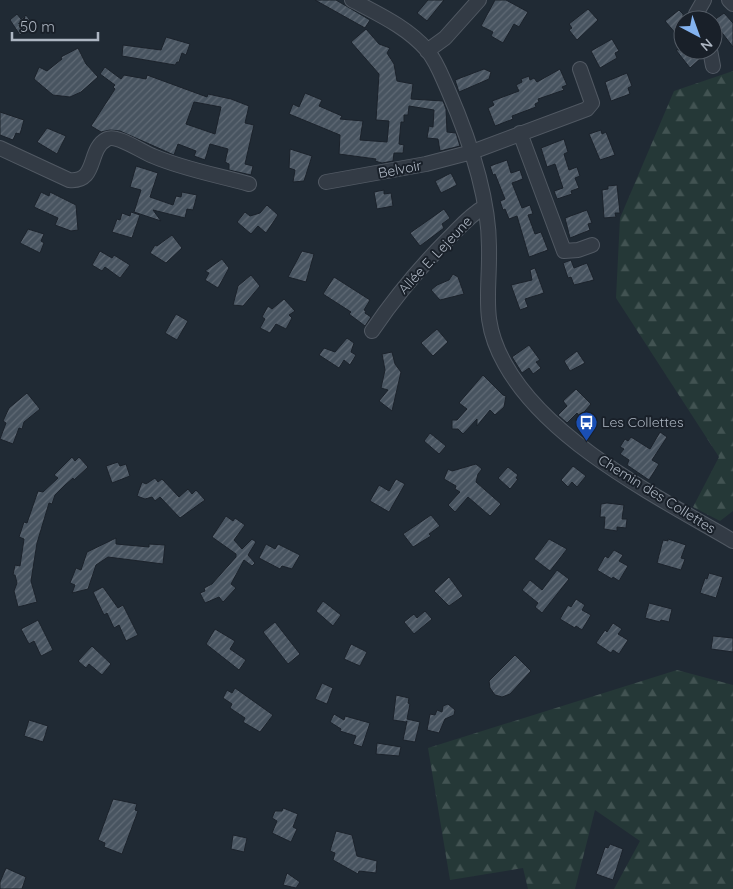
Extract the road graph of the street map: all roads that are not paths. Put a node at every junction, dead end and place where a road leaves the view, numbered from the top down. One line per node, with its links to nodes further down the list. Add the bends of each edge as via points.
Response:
1 (352, 0): 5 (street, Chemin des Collettes, via 401,27)
2 (479, 0): 5 (street, via 445,38)
3 (729, 0): 4 (street)
4 (733, 4)
5 (427, 51): 11 (street, Chemin des Collettes, via 440,72)
6 (712, 60): 7 (street)
7 (713, 66)
8 (580, 69): 9 (street, via 592,103 588,109)
9 (520, 133): 11 (street); 15 (street, via 564,251)
10 (0, 148): 13 (street, via 69,180 78,181 85,178 101,144 115,138 154,157)
11 (472, 152): 12 (street, Belvoir); 14 (street, Chemin des Collettes)
12 (326, 182)
13 (249, 184)
14 (484, 207): 16 (street, Allée E. Lejeune, via 421,266 395,296); 17 (street, Chemin des Collettes, via 489,248 486,308 489,326 505,365 518,384 565,434 654,496)
15 (592, 245)
16 (372, 331)
17 (733, 541)

